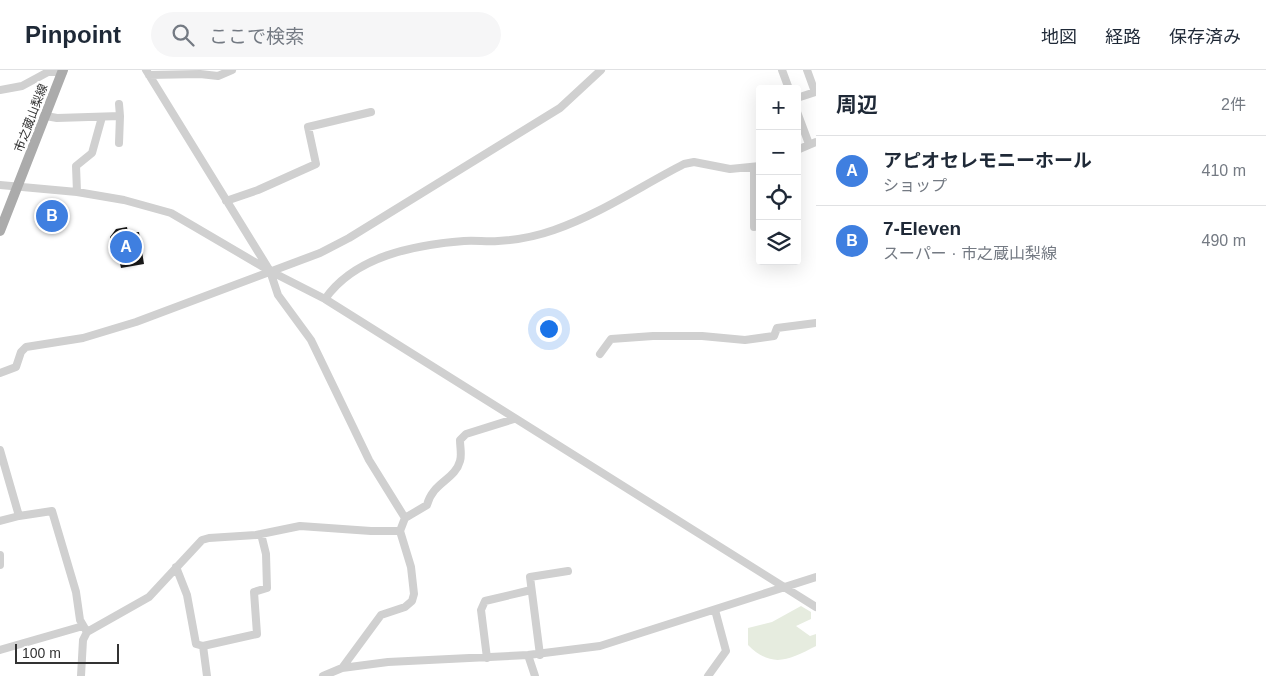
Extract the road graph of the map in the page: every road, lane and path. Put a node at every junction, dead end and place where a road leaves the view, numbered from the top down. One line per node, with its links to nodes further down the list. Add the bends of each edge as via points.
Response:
1 (232, 70): 6 (street, via 218,76)
2 (601, 70): 26 (street, via 560,108 349,238 320,253)
3 (782, 70): 7 (street)
4 (807, 70): 9 (street, via 815,92)
5 (63, 71): 8 (street, via 48,72 22,86); 12 (main road, 市之蔵山梨線)
6 (147, 72): 23 (street)
7 (788, 85)
8 (0, 90)
9 (801, 97)
10 (119, 104): 13 (street)
11 (371, 112): 23 (street, via 308,128 316,164)
12 (46, 116): 14 (street); 21 (main road, 市之蔵山梨線)
13 (120, 116): 14 (street); 17 (street)
14 (102, 117): 22 (street, via 92,152 76,166)
15 (801, 120): 16 (street)
16 (812, 143)
17 (119, 144)
18 (756, 166): 27 (street, via 730,169 700,163 684,164 622,199 555,230 497,242 465,241 408,250 378,258 342,279)
19 (757, 175): 24 (street)
20 (0, 185): 21 (street)
21 (18, 185): 22 (street); 25 (main road, 市之蔵山梨線)
22 (77, 192): 26 (street, via 124,200 171,214)
23 (226, 201): 26 (street)
24 (754, 227)
25 (0, 230)
26 (270, 271): 27 (street); 30 (street, via 136,322 83,338 26,347 16,368); 34 (street, via 278,295 311,340 369,460)
27 (325, 299): 31 (street)
28 (816, 323): 29 (street, via 777,328 774,336 745,340 702,336 611,339)
29 (600, 354)
30 (0, 373)
31 (514, 419): 34 (street, via 466,434 460,440 460,461 454,473 430,494 427,505); 43 (street)
32 (0, 450): 33 (street)
33 (19, 516): 35 (street); 47 (street, via 52,511)
34 (405, 518): 36 (street)
35 (0, 521)
36 (400, 531): 37 (street, via 300,526); 53 (street, via 411,567 412,602 381,615)
37 (261, 534): 40 (street, via 202,540); 48 (street, via 266,554 267,588 254,592 258,634)
38 (0, 555): 39 (street)
39 (0, 565)
40 (176, 567): 47 (street, via 149,597); 48 (street, via 187,595 196,644)
41 (568, 572): 44 (street, via 530,577)
42 (816, 577): 43 (street)
43 (783, 586): 45 (street); 46 (street)
44 (531, 590): 50 (street); 52 (street, via 485,601 481,610)
45 (816, 607)
46 (715, 610): 50 (street, via 600,646); 58 (street, via 726,651)
47 (85, 629): 49 (street); 54 (street)
48 (204, 646): 55 (street)
49 (0, 650)
50 (540, 654): 51 (street)
51 (528, 655): 52 (street); 57 (street)
52 (488, 658): 53 (street, via 388,662)
53 (342, 668): 56 (street)
54 (81, 676)
55 (207, 676)
56 (323, 676)
57 (535, 676)
58 (708, 676)

